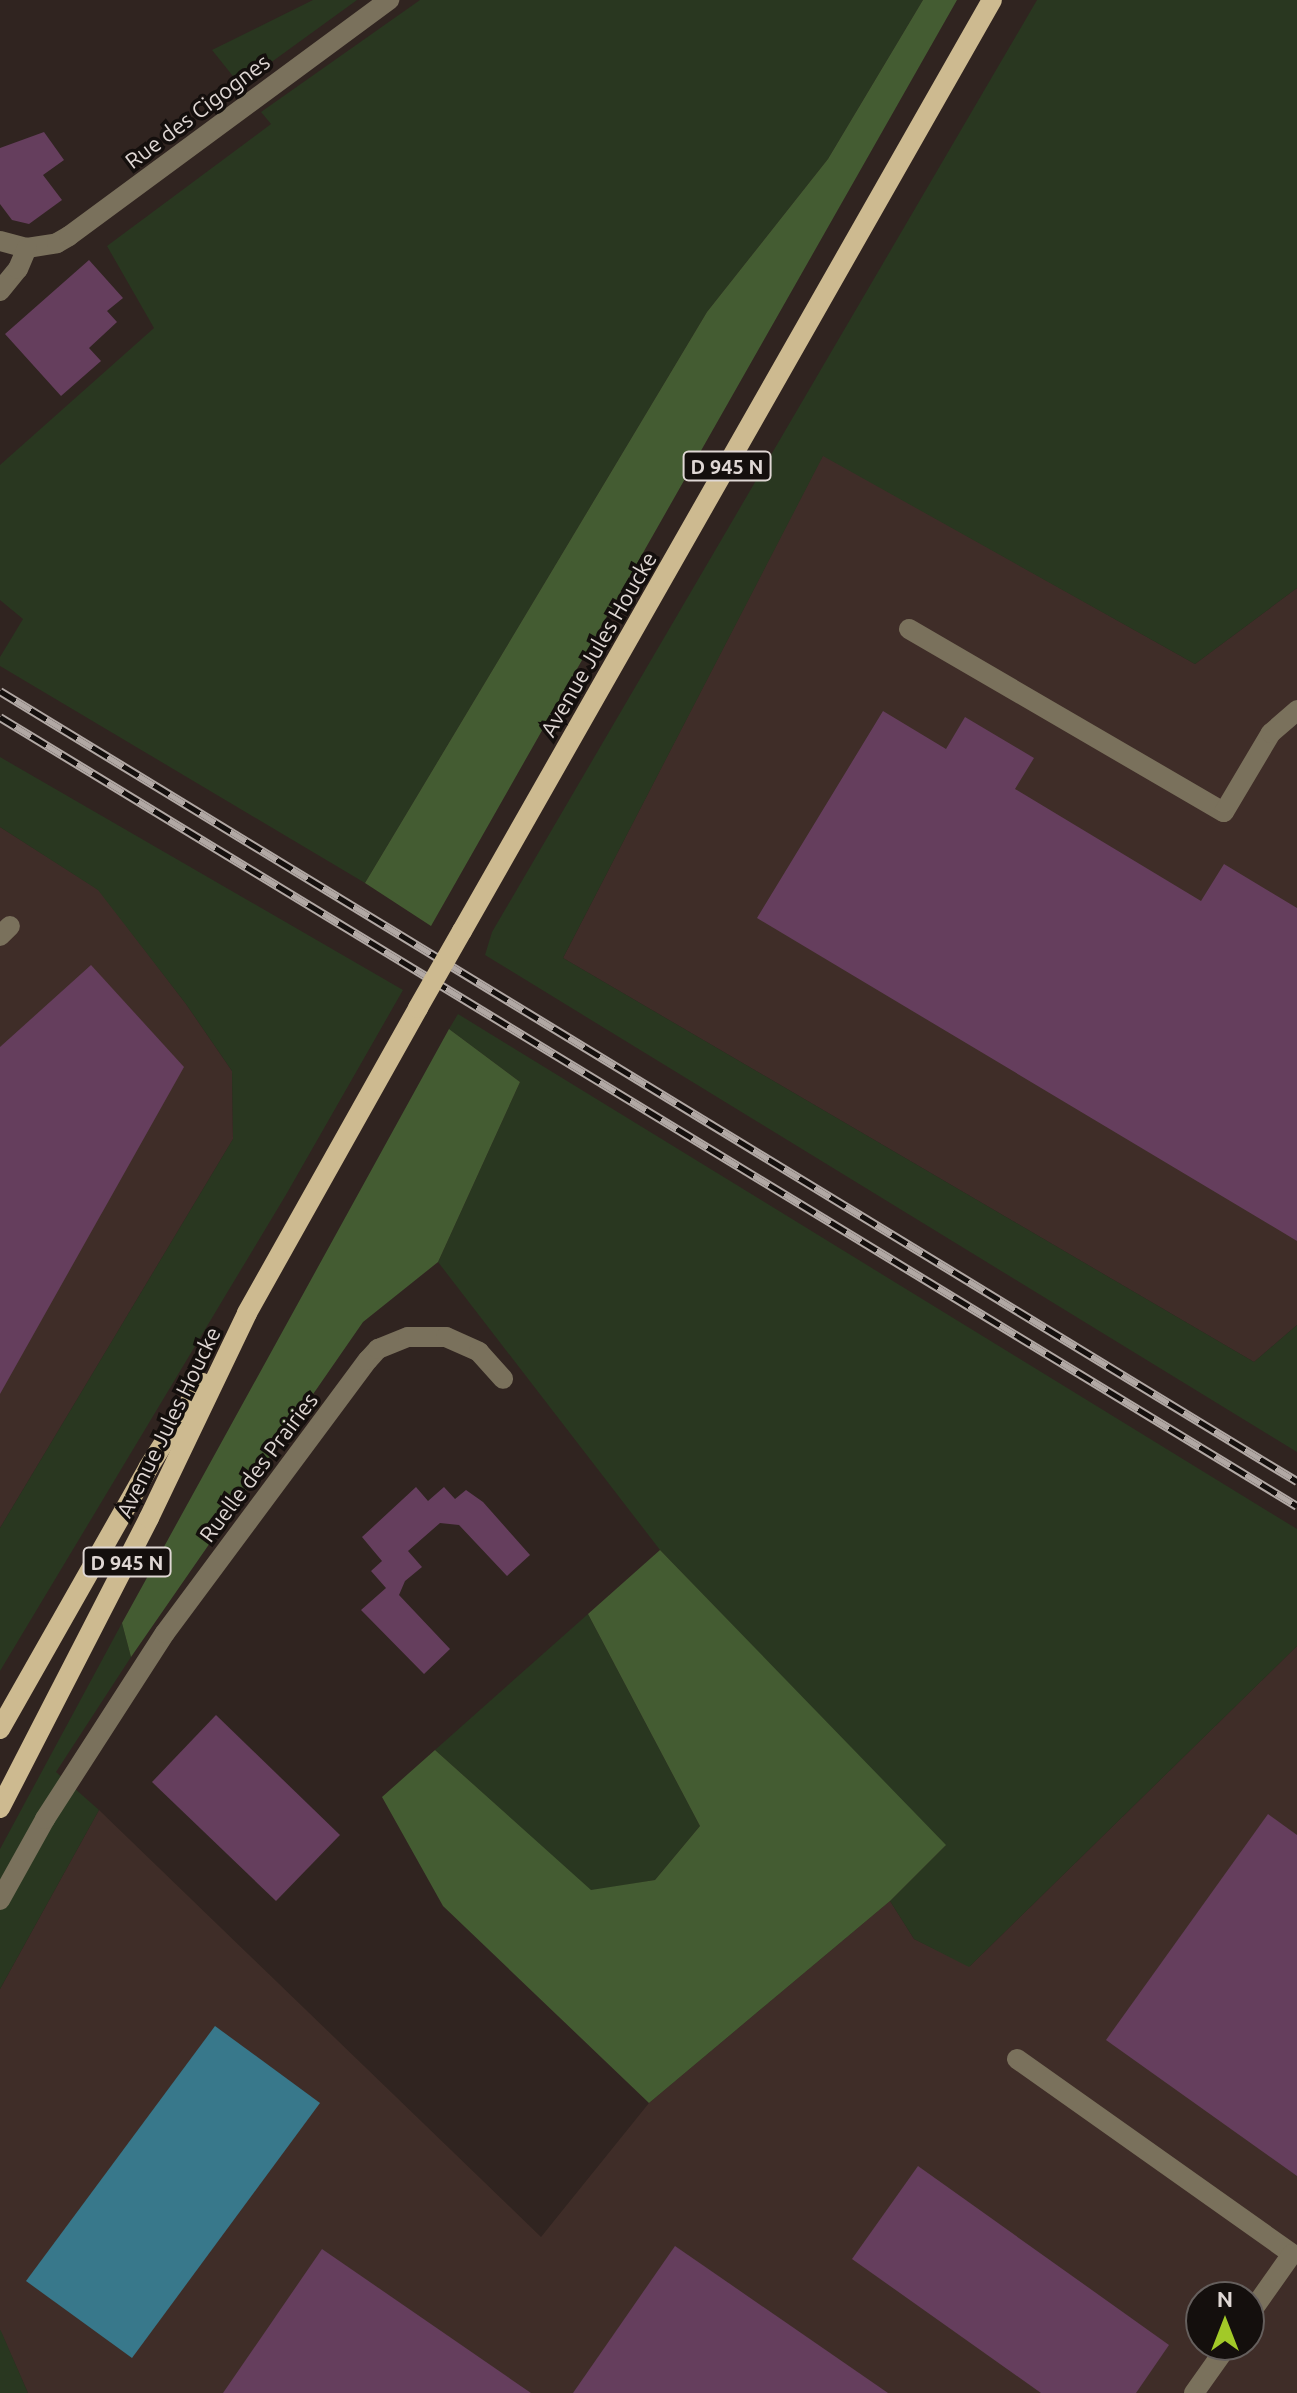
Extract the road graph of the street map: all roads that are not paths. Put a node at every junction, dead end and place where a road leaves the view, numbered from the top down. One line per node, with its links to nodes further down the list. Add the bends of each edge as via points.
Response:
1 (389, 0): 4 (street, Rue des Cigognes, via 69,236)
2 (992, 0): 8 (main road, Avenue Jules Houcke / D 945 N, bridge)
3 (0, 241): 4 (street, Rue des Cigognes)
4 (27, 248): 5 (street)
5 (0, 291)
6 (909, 629): 7 (street, via 1224,812 1271,733)
7 (1297, 710)
8 (247, 1313): 10 (main road, Avenue Jules Houcke / D 945 N, via 148,1468); 11 (main road, Avenue Jules Houcke / D 945 N)
9 (503, 1379): 12 (street, Ruelle des Prairies, via 479,1352 446,1337 408,1337 378,1349 153,1651 45,1819)
10 (0, 1729)
11 (0, 1808)
12 (0, 1900)
13 (1017, 2059): 14 (street, via 1292,2254)
14 (1265, 2292)
15 (1217, 2361): 16 (street)
16 (1194, 2393)

